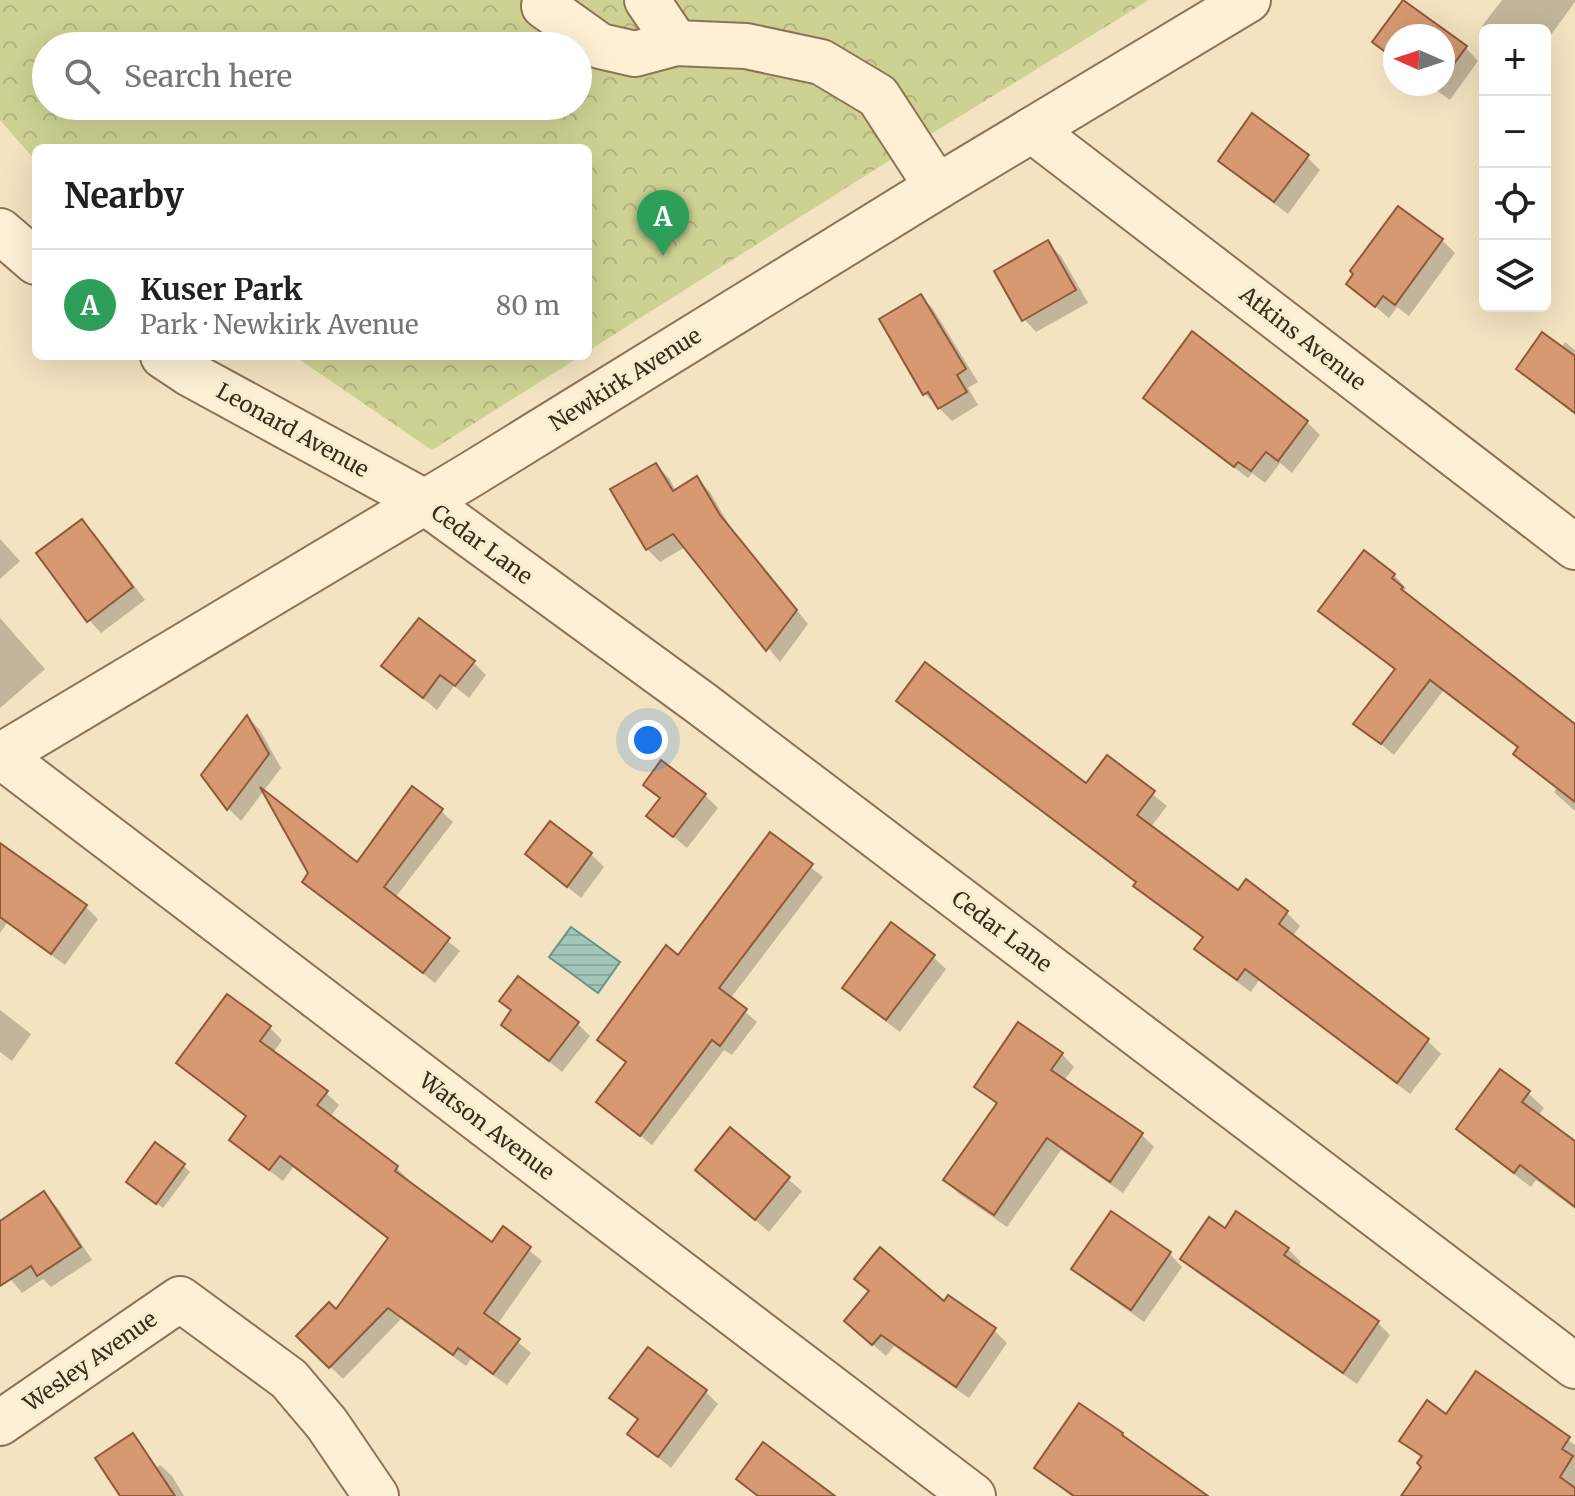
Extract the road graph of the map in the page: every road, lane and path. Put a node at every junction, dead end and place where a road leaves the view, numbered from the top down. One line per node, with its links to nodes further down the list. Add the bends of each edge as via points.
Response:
1 (647, 0): 6 (street)
2 (1248, 0): 7 (street, Newkirk Avenue)
3 (544, 6): 4 (street)
4 (580, 32)
5 (592, 40): 6 (street, via 635,54)
6 (676, 43): 8 (street, via 746,46 821,62 878,96)
7 (1032, 130): 8 (street, Newkirk Avenue); 13 (street, Atkins Avenue)
8 (937, 187): 12 (street, Newkirk Avenue)
9 (0, 231): 10 (street)
10 (32, 259)
11 (169, 360): 12 (street, Leonard Avenue)
12 (425, 502): 14 (street, Newkirk Avenue); 15 (street, Cedar Lane, via 715,713)
13 (1575, 547)
14 (0, 756): 18 (street, Watson Avenue)
15 (1575, 1366)
16 (0, 1423): 17 (street, Wesley Avenue, via 180,1299 289,1379)
17 (376, 1496)
18 (973, 1496)

